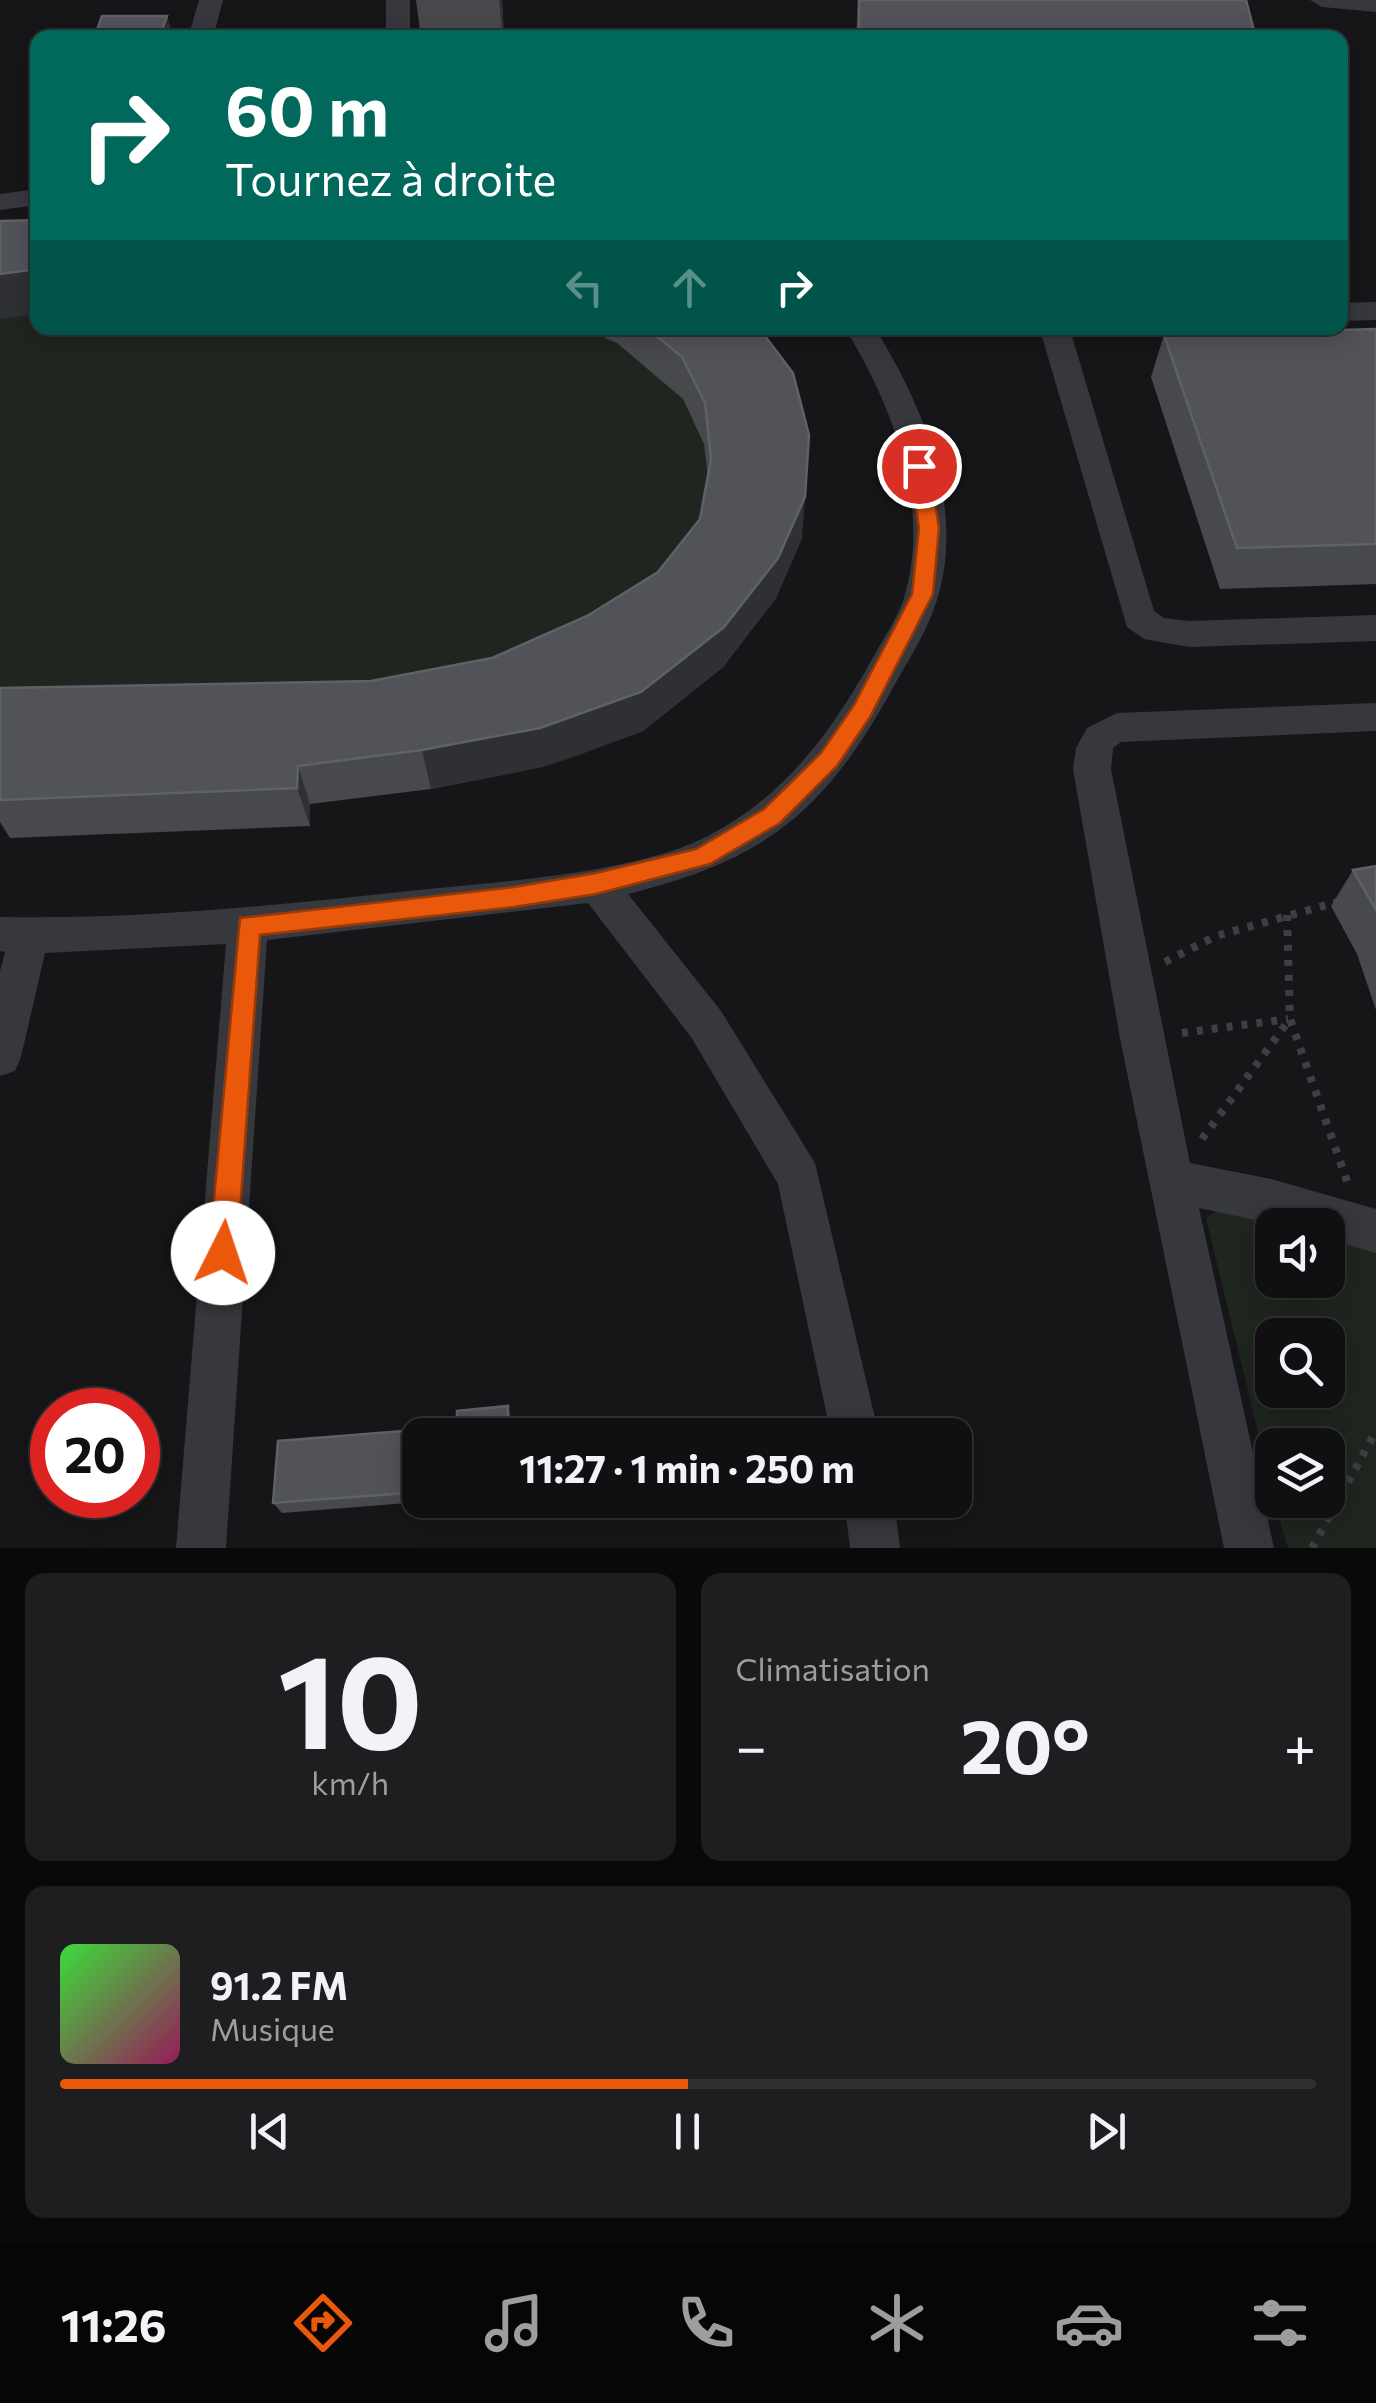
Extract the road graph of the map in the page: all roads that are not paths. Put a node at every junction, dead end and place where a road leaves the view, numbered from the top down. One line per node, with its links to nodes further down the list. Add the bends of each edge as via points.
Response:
1 (211, 0): 5 (street)
2 (398, 0): 6 (street)
3 (1322, 0): 4 (street)
4 (1376, 5)
5 (202, 30)
6 (398, 30)
7 (30, 198): 8 (street)
8 (0, 202)
9 (1376, 311): 10 (street)
10 (1348, 312)
11 (865, 335): 15 (street, via 888,370 914,434 929,528 922,594 906,632 829,760 772,816 702,857)
12 (1057, 335): 13 (street, via 1139,618 1156,630 1189,634)
13 (1376, 628)
14 (1376, 717): 19 (street, via 1118,728 1092,747)
15 (596, 884): 16 (street); 21 (street, via 706,1024 798,1178)
16 (248, 925): 17 (street); 23 (street)
17 (14, 935): 18 (street)
18 (0, 1057)
19 (1172, 1181): 20 (street, via 1270,1200); 25 (street)
20 (1370, 1230)
21 (852, 1418)
22 (871, 1518): 24 (street)
23 (201, 1548)
24 (875, 1548)
25 (1250, 1548)

